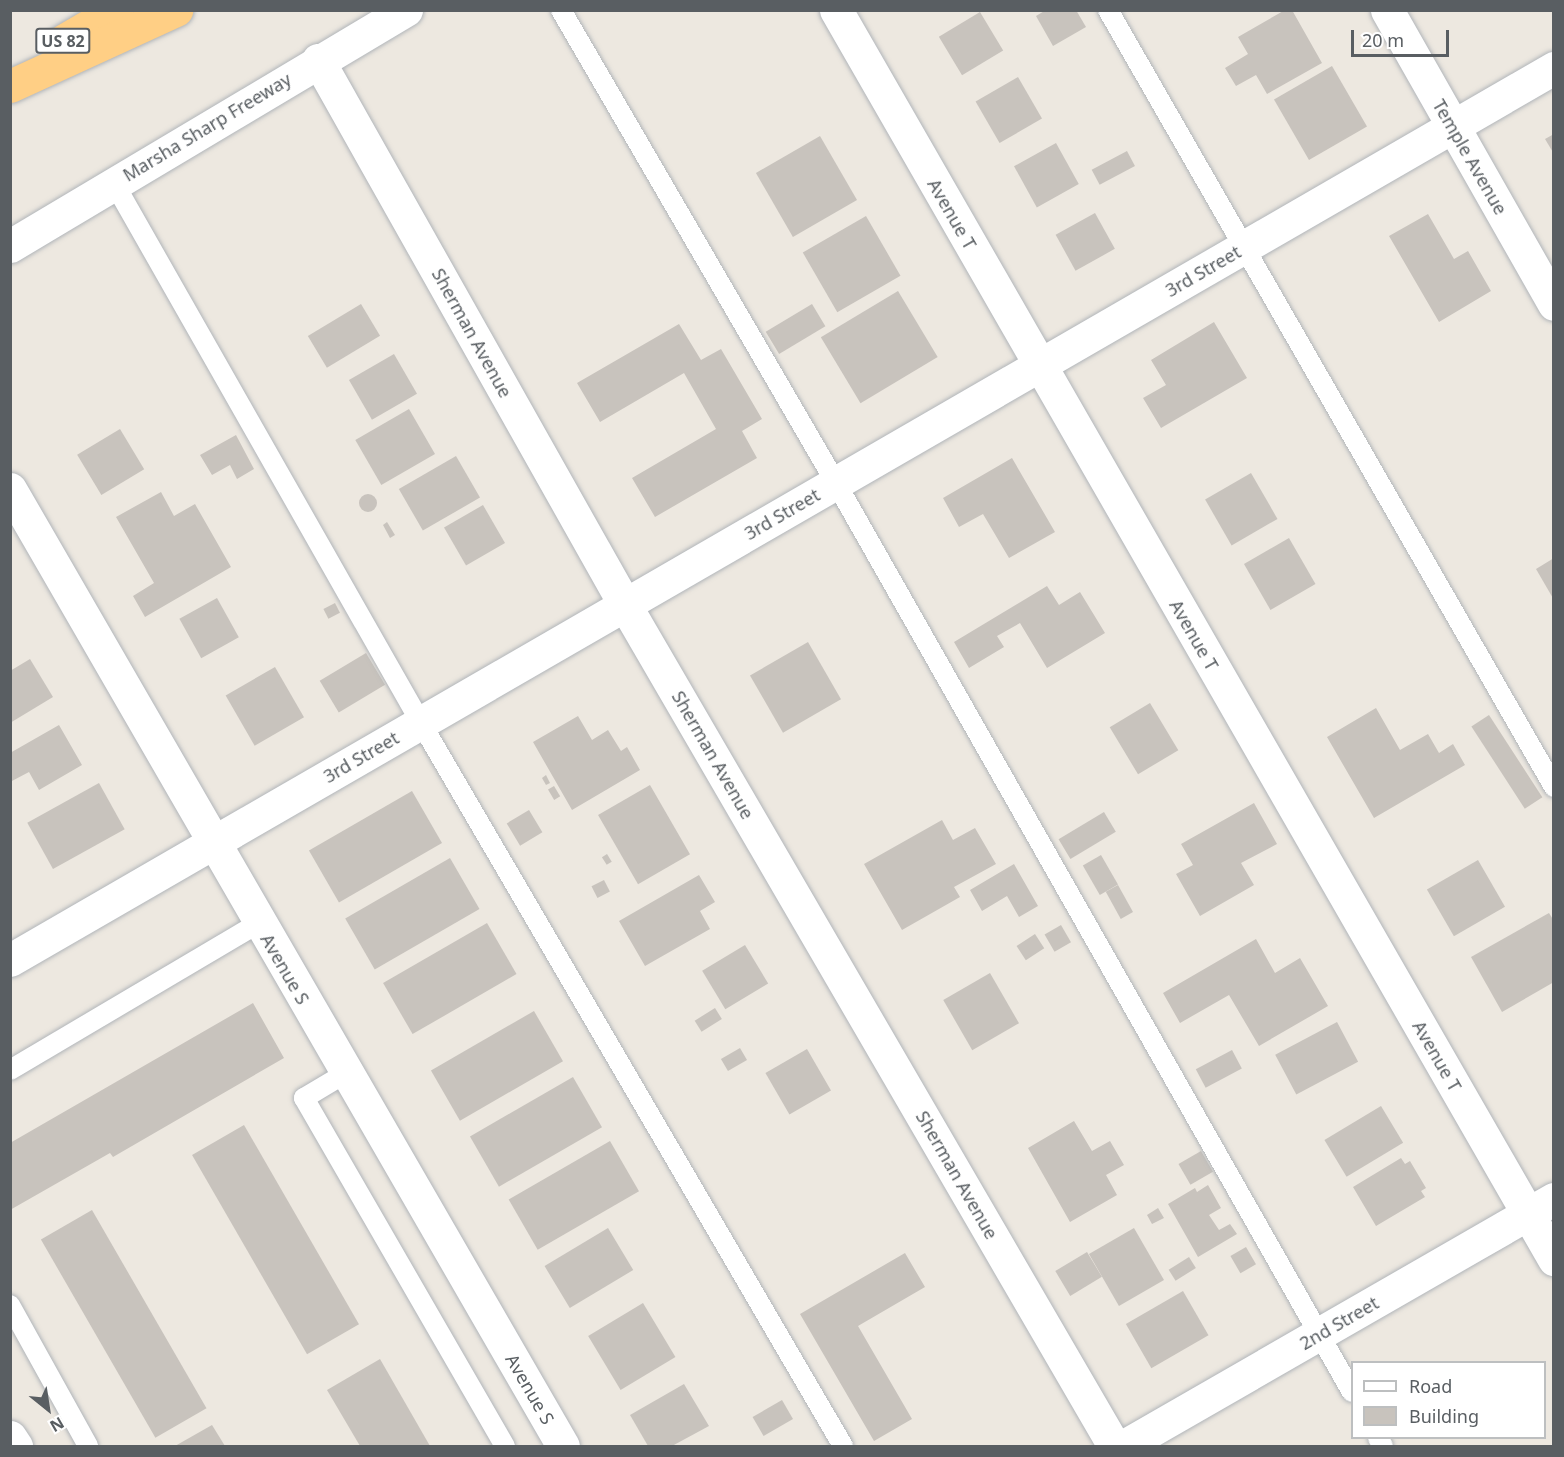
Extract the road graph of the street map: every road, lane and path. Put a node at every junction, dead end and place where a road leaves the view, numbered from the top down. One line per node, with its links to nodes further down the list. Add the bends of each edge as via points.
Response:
1 (116, 10): 10 (highway, US 82)
2 (176, 10): 11 (highway)
3 (406, 10): 8 (street, Marsha Sharp Freeway)
4 (561, 10): 18 (lane)
5 (836, 10): 17 (street, Avenue T)
6 (1108, 10): 15 (lane)
7 (1387, 10): 12 (street, Temple Avenue)
8 (318, 60): 13 (street, Marsha Sharp Freeway); 20 (street, Sherman Avenue)
9 (1554, 68): 12 (street, 3rd Street)
10 (10, 72)
11 (10, 86)
12 (1452, 127): 15 (street, 3rd Street); 16 (street, Temple Avenue)
13 (114, 183): 14 (street, Marsha Sharp Freeway); 21 (lane)
14 (10, 246)
15 (1245, 247): 17 (street, 3rd Street); 22 (lane)
16 (1554, 304)
17 (1038, 366): 18 (street, 3rd Street); 28 (street, Avenue T)
18 (836, 483): 20 (street, 3rd Street); 31 (lane)
19 (10, 489): 23 (street, Avenue S)
20 (625, 605): 21 (street, 3rd Street); 39 (street, Sherman Avenue)
21 (421, 723): 23 (street, 3rd Street); 38 (lane)
22 (1554, 787)
23 (213, 844): 24 (street, Avenue S); 25 (street, 3rd Street)
24 (259, 923): 26 (lane); 27 (street, Avenue S)
25 (10, 960)
26 (10, 1070)
27 (346, 1072): 36 (lane, via 304,1098); 37 (street, Avenue S)
28 (1541, 1206): 29 (street, Avenue T); 31 (street, 2nd Street)
29 (1554, 1259)
30 (10, 1305): 35 (lane)
31 (1320, 1334): 32 (lane); 40 (street, 2nd Street)
32 (1351, 1388)
33 (10, 1437): 34 (street)
34 (16, 1446)
35 (88, 1446)
36 (505, 1446)
37 (563, 1446)
38 (843, 1446)
39 (1114, 1446)
40 (1124, 1446)

